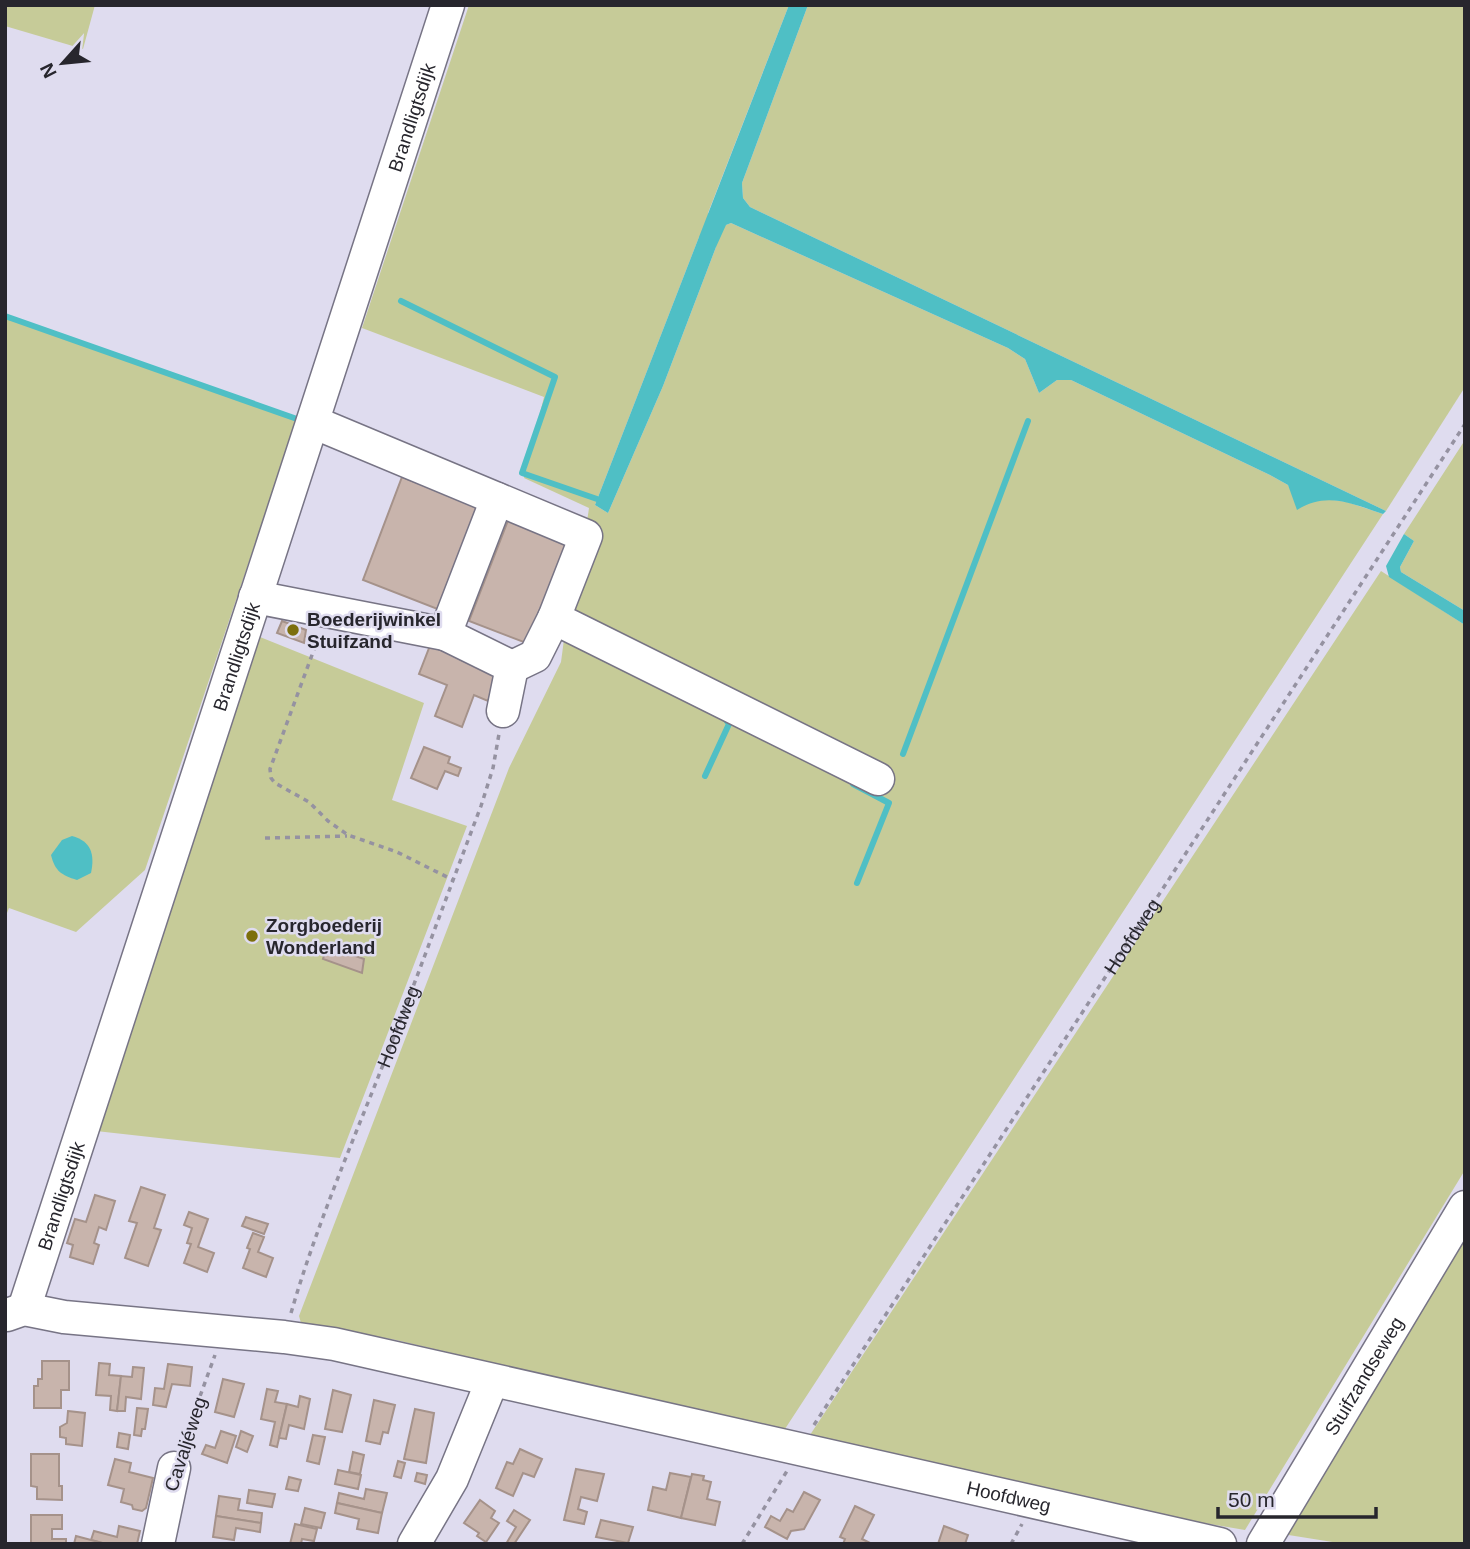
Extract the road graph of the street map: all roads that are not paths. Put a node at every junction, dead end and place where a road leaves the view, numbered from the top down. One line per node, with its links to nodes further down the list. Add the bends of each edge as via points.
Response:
1 (448, 5): 2 (street, Brandligtsdijk)
2 (313, 422): 3 (street); 4 (street, Brandligtsdijk)
3 (497, 499): 5 (street, via 586,536); 6 (street)
4 (255, 597): 6 (street); 11 (street, Brandligtsdijk)
5 (554, 618): 7 (street, via 535,656); 9 (street)
6 (445, 634): 7 (street)
7 (512, 667): 8 (street)
8 (503, 712)
9 (878, 779)
10 (1465, 1207): 17 (street, Stuifzandseweg)
11 (15, 1312): 12 (street, Hoofdweg, via 334,1344)
12 (492, 1381): 15 (street, via 452,1479); 16 (street, Hoofdweg)
13 (174, 1468): 14 (street, Cavaljéweg)
14 (158, 1544)
15 (414, 1544)
16 (1220, 1544)
17 (1263, 1544)

